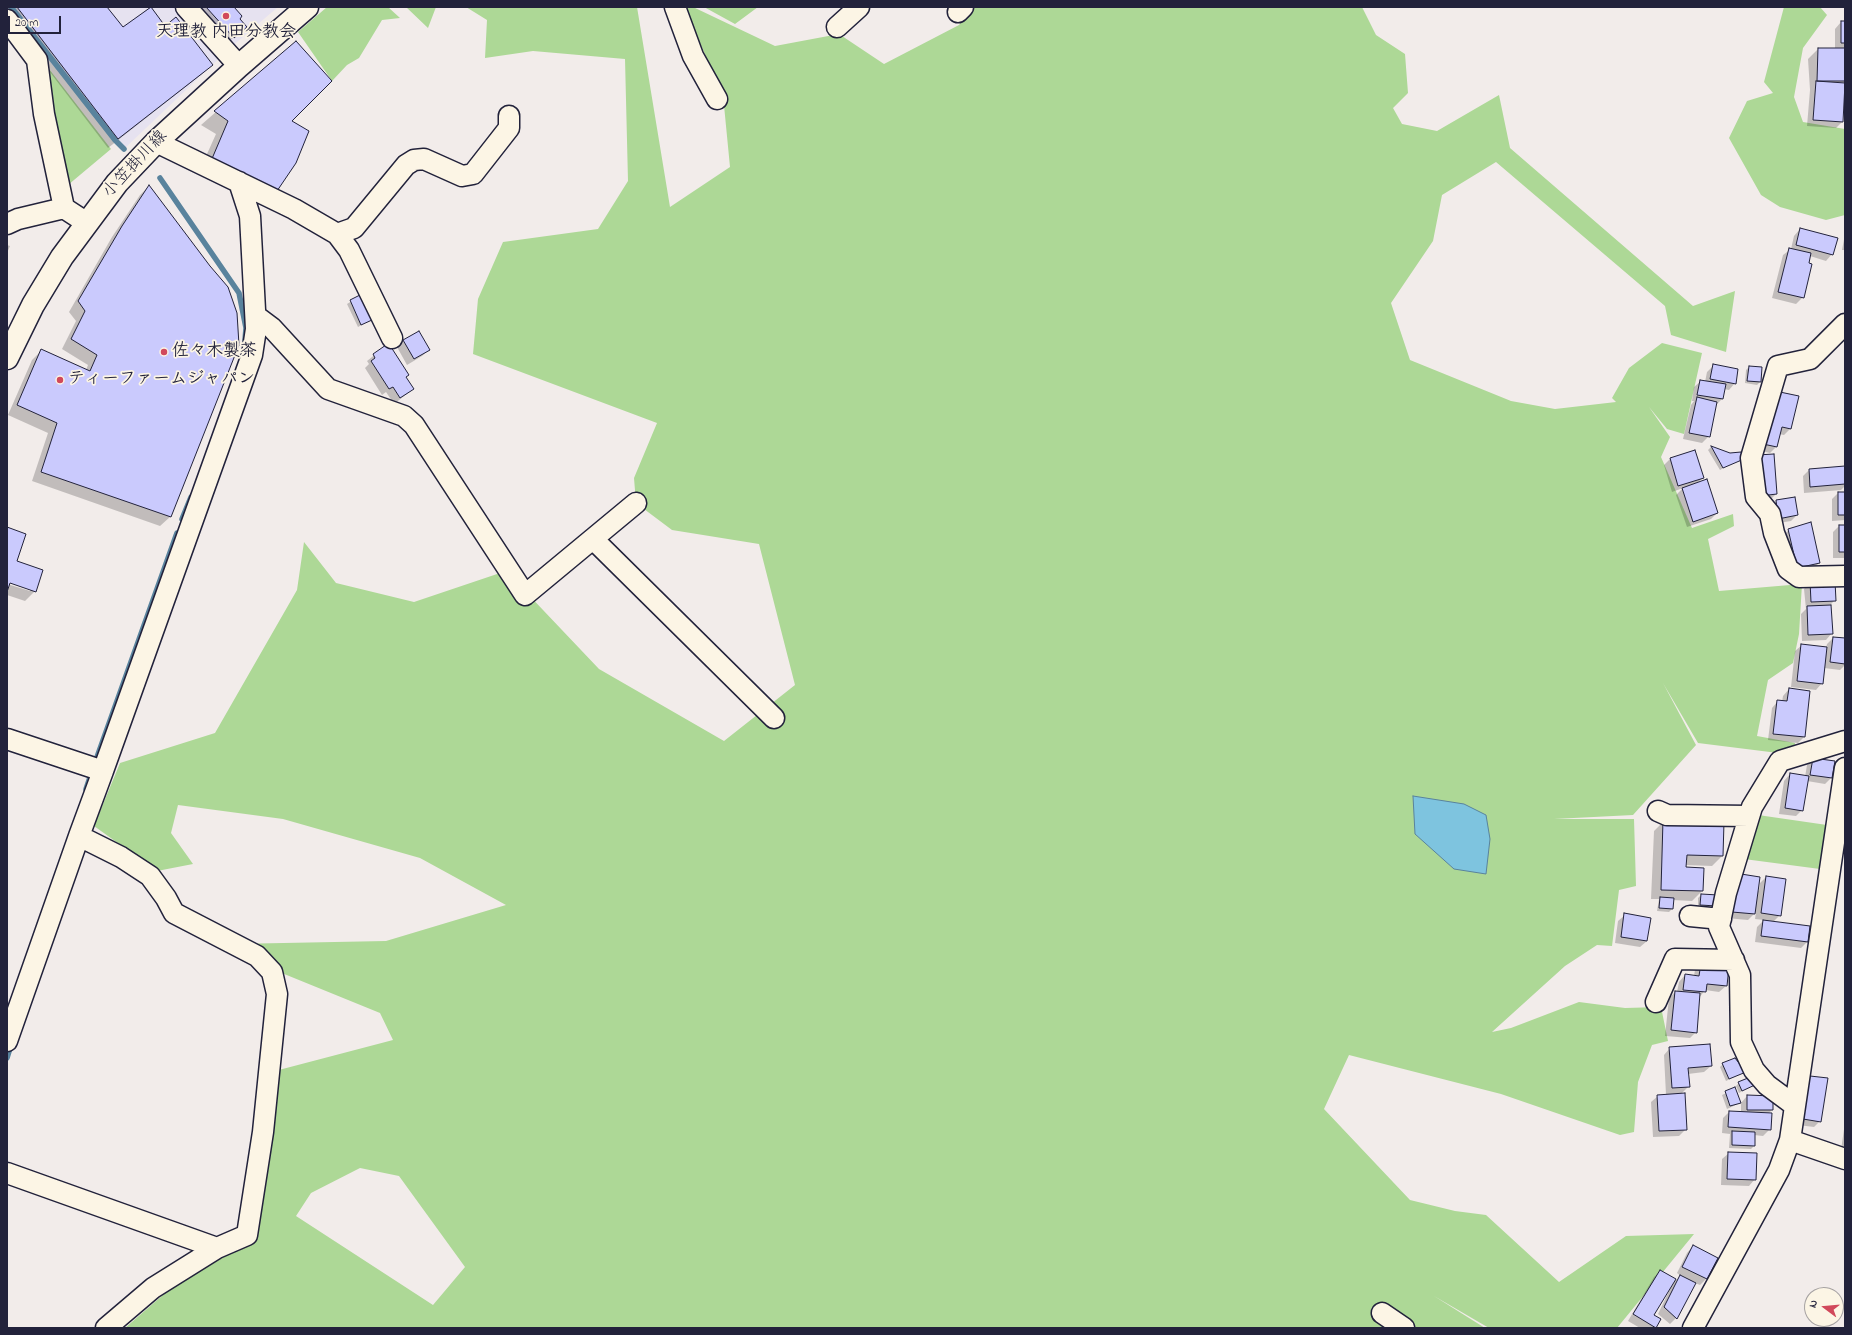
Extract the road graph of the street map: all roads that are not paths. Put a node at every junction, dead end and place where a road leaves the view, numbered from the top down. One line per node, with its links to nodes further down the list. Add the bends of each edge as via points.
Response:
1 (186, 7): 7 (street)
2 (307, 7): 7 (main road, 小笠掛川線)
3 (675, 7): 8 (street, via 693,56)
4 (859, 7): 6 (street)
5 (7, 20): 12 (street, via 37,60 44,114)
6 (837, 27)
7 (239, 66): 10 (main road, 小笠掛川線)
8 (717, 99)
9 (509, 116): 15 (street, via 509,128 473,174 462,176 424,159 414,160 406,165 354,228)
10 (156, 142): 11 (street); 13 (main road, 小笠掛川線, via 117,183)
11 (239, 182): 15 (street); 16 (street, via 250,216)
12 (64, 208): 13 (street); 14 (street)
13 (87, 223): 19 (main road, 小笠掛川線, via 62,257 33,305)
14 (7, 224)
15 (337, 234): 18 (street, via 349,250)
16 (256, 316): 21 (street, via 272,328 328,389 404,416 414,425 525,595); 27 (street, via 252,355)
17 (1845, 324): 22 (street, via 1810,359 1778,366 1751,458 1756,497 1770,514 1788,569 1799,577)
18 (392, 338)
19 (7, 358)
20 (636, 503): 21 (street)
21 (593, 539): 23 (street)
22 (1845, 576)
23 (774, 718)
24 (7, 739): 27 (street)
25 (1845, 741): 29 (street, via 1780,761)
26 (1845, 768): 36 (street)
27 (103, 771): 30 (street)
28 (1658, 811): 29 (street, via 1667,815)
29 (1749, 816): 32 (street)
30 (79, 836): 35 (street); 40 (street, via 121,857 150,876 174,913 257,956 272,972 277,994 263,1132 247,1235)
31 (1690, 916): 32 (street)
32 (1721, 919): 33 (street, via 1719,927)
33 (1734, 960): 34 (street, via 1675,959); 36 (street, via 1740,975 1741,1042 1754,1070 1767,1085)
34 (1656, 1002)
35 (7, 1041)
36 (1794, 1105): 37 (street)
37 (1790, 1140): 38 (street); 44 (street, via 1779,1170)
38 (1845, 1159)
39 (7, 1173): 40 (street)
40 (217, 1248): 42 (street, via 153,1288)
41 (1382, 1313): 43 (street)
42 (106, 1328)
43 (1404, 1328)
44 (1693, 1328)

